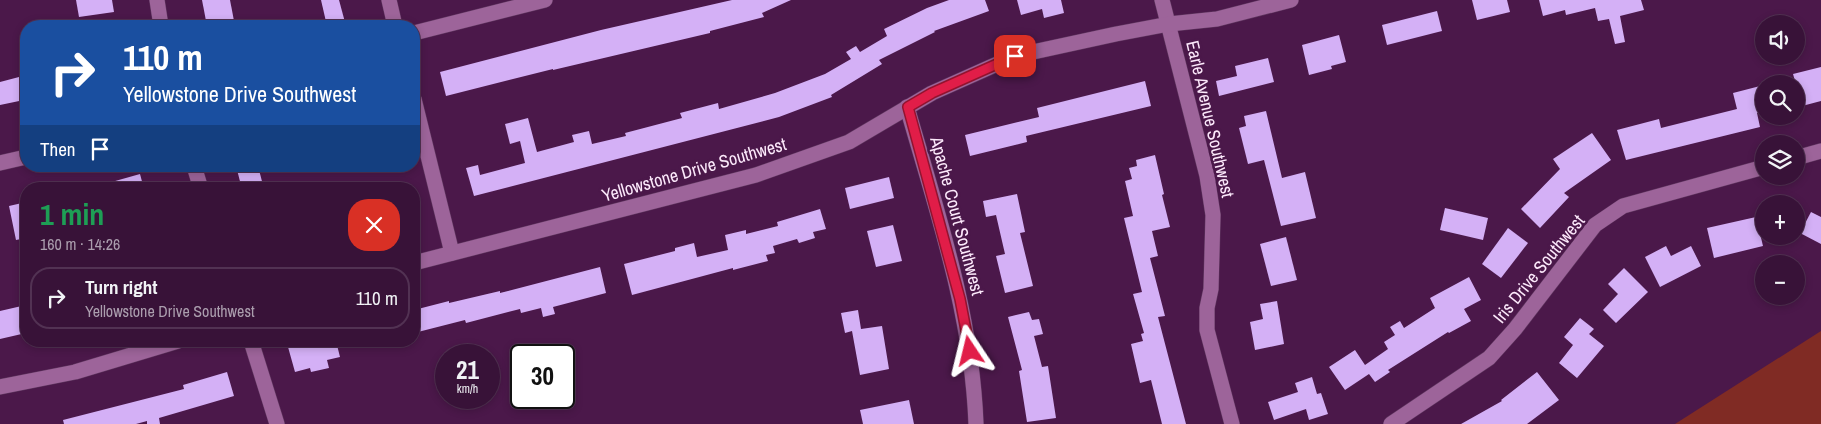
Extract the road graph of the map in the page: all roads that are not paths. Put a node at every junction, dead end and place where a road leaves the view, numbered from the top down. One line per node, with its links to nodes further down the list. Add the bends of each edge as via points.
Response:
1 (157, 0): 6 (street)
2 (389, 0): 7 (street)
3 (545, 0): 9 (street)
4 (1162, 0): 8 (street, Earle Avenue Southwest)
5 (1291, 0): 8 (street, Yellowstone Drive Southwest, via 1217,19)
6 (160, 20)
7 (394, 20)
8 (1169, 24): 10 (street, Yellowstone Drive Southwest, via 1015,56); 24 (street, Earle Avenue Southwest, via 1213,215 1207,330)
9 (420, 31)
10 (908, 107): 17 (street, Yellowstone Drive Southwest, via 849,142 756,176); 23 (street, Apache Court Southwest, via 962,307 971,360)
11 (420, 124): 17 (street)
12 (1821, 151): 13 (street)
13 (1805, 155)
14 (20, 158): 15 (street)
15 (0, 163)
16 (1755, 169): 25 (street, Iris Drive Southwest, via 1623,206 1595,225 1489,358)
17 (452, 253): 18 (street, Yellowstone Drive Southwest)
18 (420, 261)
19 (158, 347): 21 (street, via 83,370)
20 (253, 347): 22 (street)
21 (0, 387)
22 (277, 424)
23 (976, 424)
24 (1232, 424)
25 (1391, 424)

